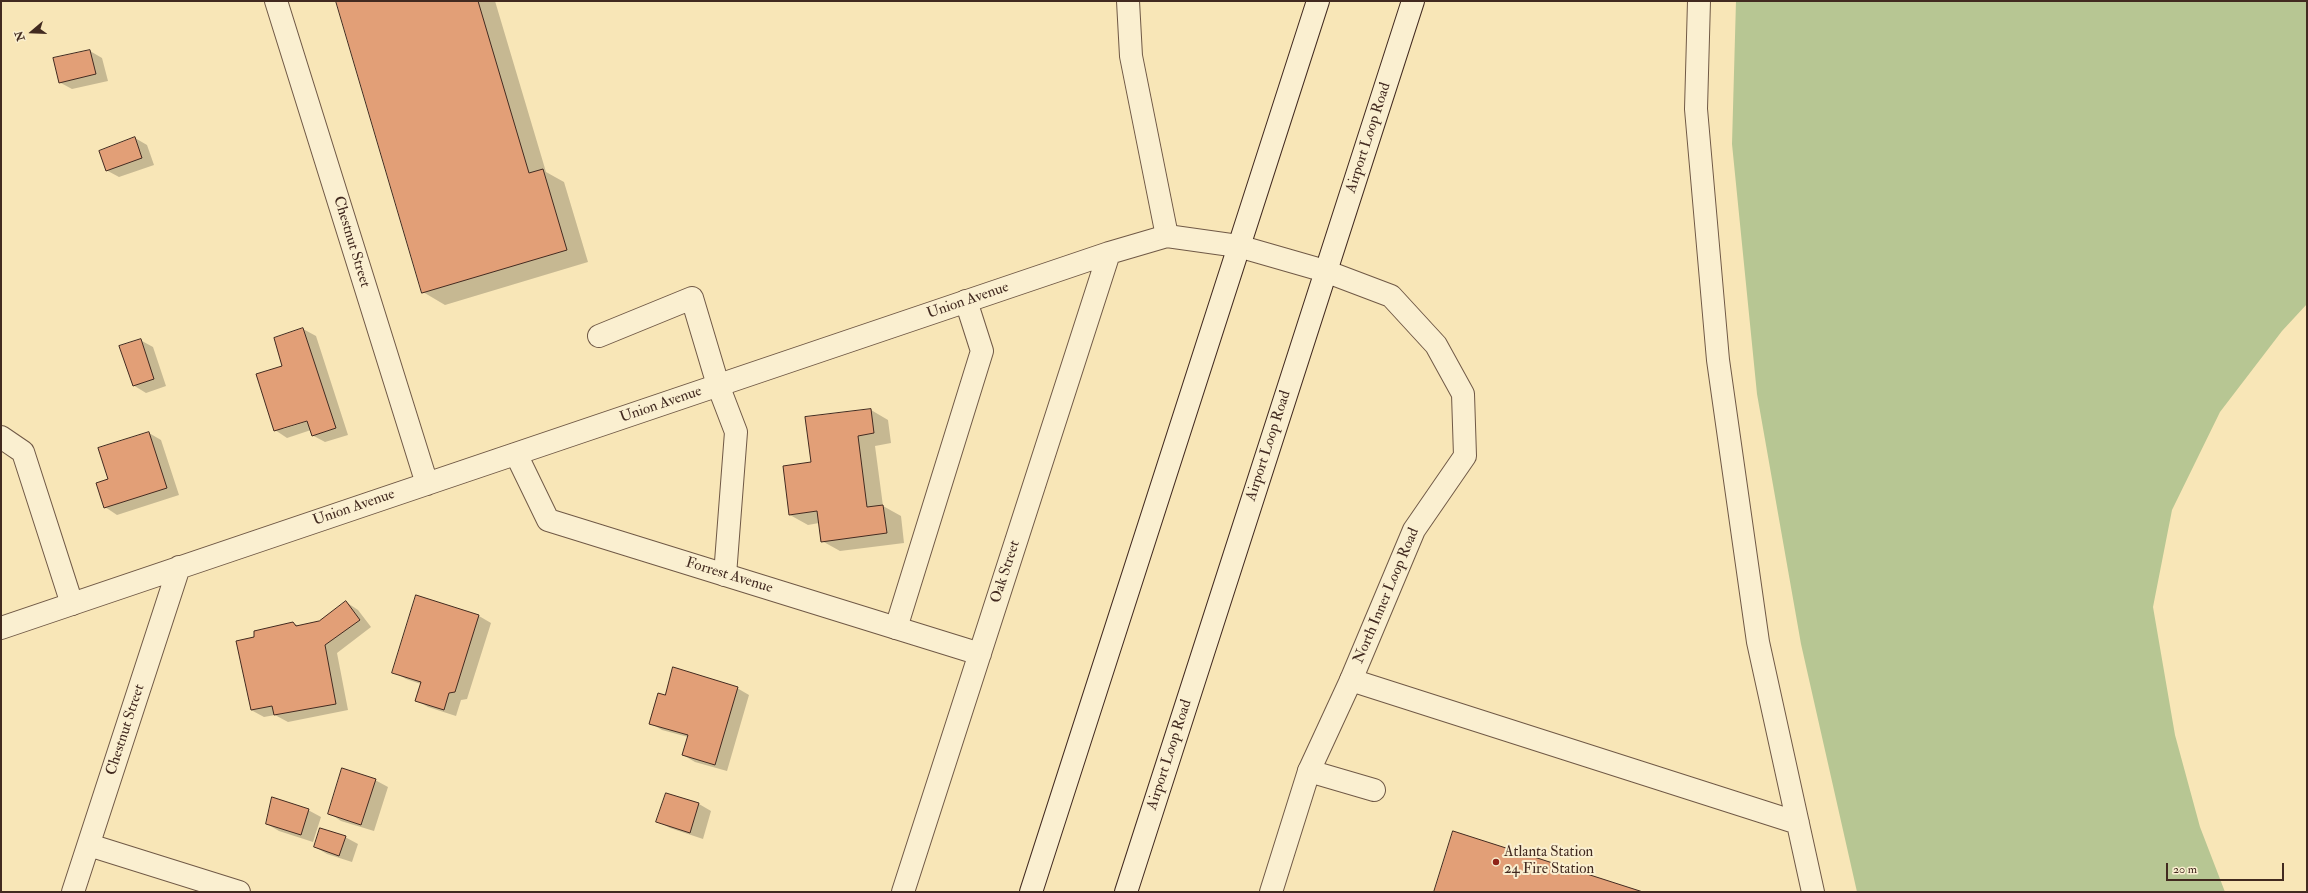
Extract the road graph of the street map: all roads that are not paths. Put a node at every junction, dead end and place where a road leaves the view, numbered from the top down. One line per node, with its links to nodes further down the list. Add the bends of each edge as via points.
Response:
1 (276, 1): 15 (street, Chestnut Street)
2 (1128, 1): 6 (street, via 1131,56)
3 (1318, 1): 7 (street)
4 (1413, 1): 9 (street, Airport Loop Road)
5 (1699, 1): 25 (street, via 1696,109 1718,360 1758,642)
6 (1167, 236): 7 (street, Union Avenue); 8 (street, Union Avenue)
7 (1238, 246): 9 (street, Union Avenue); 30 (street)
8 (1110, 253): 10 (street, Union Avenue); 21 (street, Oak Street)
9 (1326, 272): 22 (street, North Inner Loop Road, via 1391,296 1436,345 1462,394 1465,456 1414,530); 31 (street, Airport Loop Road)
10 (966, 301): 12 (street, Union Avenue); 20 (street, via 982,351)
11 (599, 336): 12 (street, via 692,298)
12 (718, 385): 14 (street, Union Avenue); 17 (street, via 736,432)
13 (1, 437): 18 (street, via 23,452)
14 (516, 454): 15 (street, Union Avenue); 17 (street, Forrest Avenue, via 548,520)
15 (427, 484): 16 (street, Union Avenue)
16 (178, 568): 18 (street, Union Avenue); 26 (street, Chestnut Street)
17 (725, 575): 20 (street, Forrest Avenue)
18 (72, 604): 19 (street, Union Avenue)
19 (1, 628)
20 (896, 628): 21 (street, Forrest Avenue)
21 (980, 654): 29 (street, Oak Street)
22 (1351, 680): 23 (street, North Inner Loop Road); 25 (street)
23 (1309, 771): 24 (street); 32 (street, North Inner Loop Road)
24 (1374, 790)
25 (1798, 823): 33 (street)
26 (89, 845): 27 (street, Chestnut Street); 28 (street)
27 (73, 892)
28 (239, 892)
29 (903, 892)
30 (1031, 892)
31 (1126, 892)
32 (1271, 892)
33 (1813, 892)

